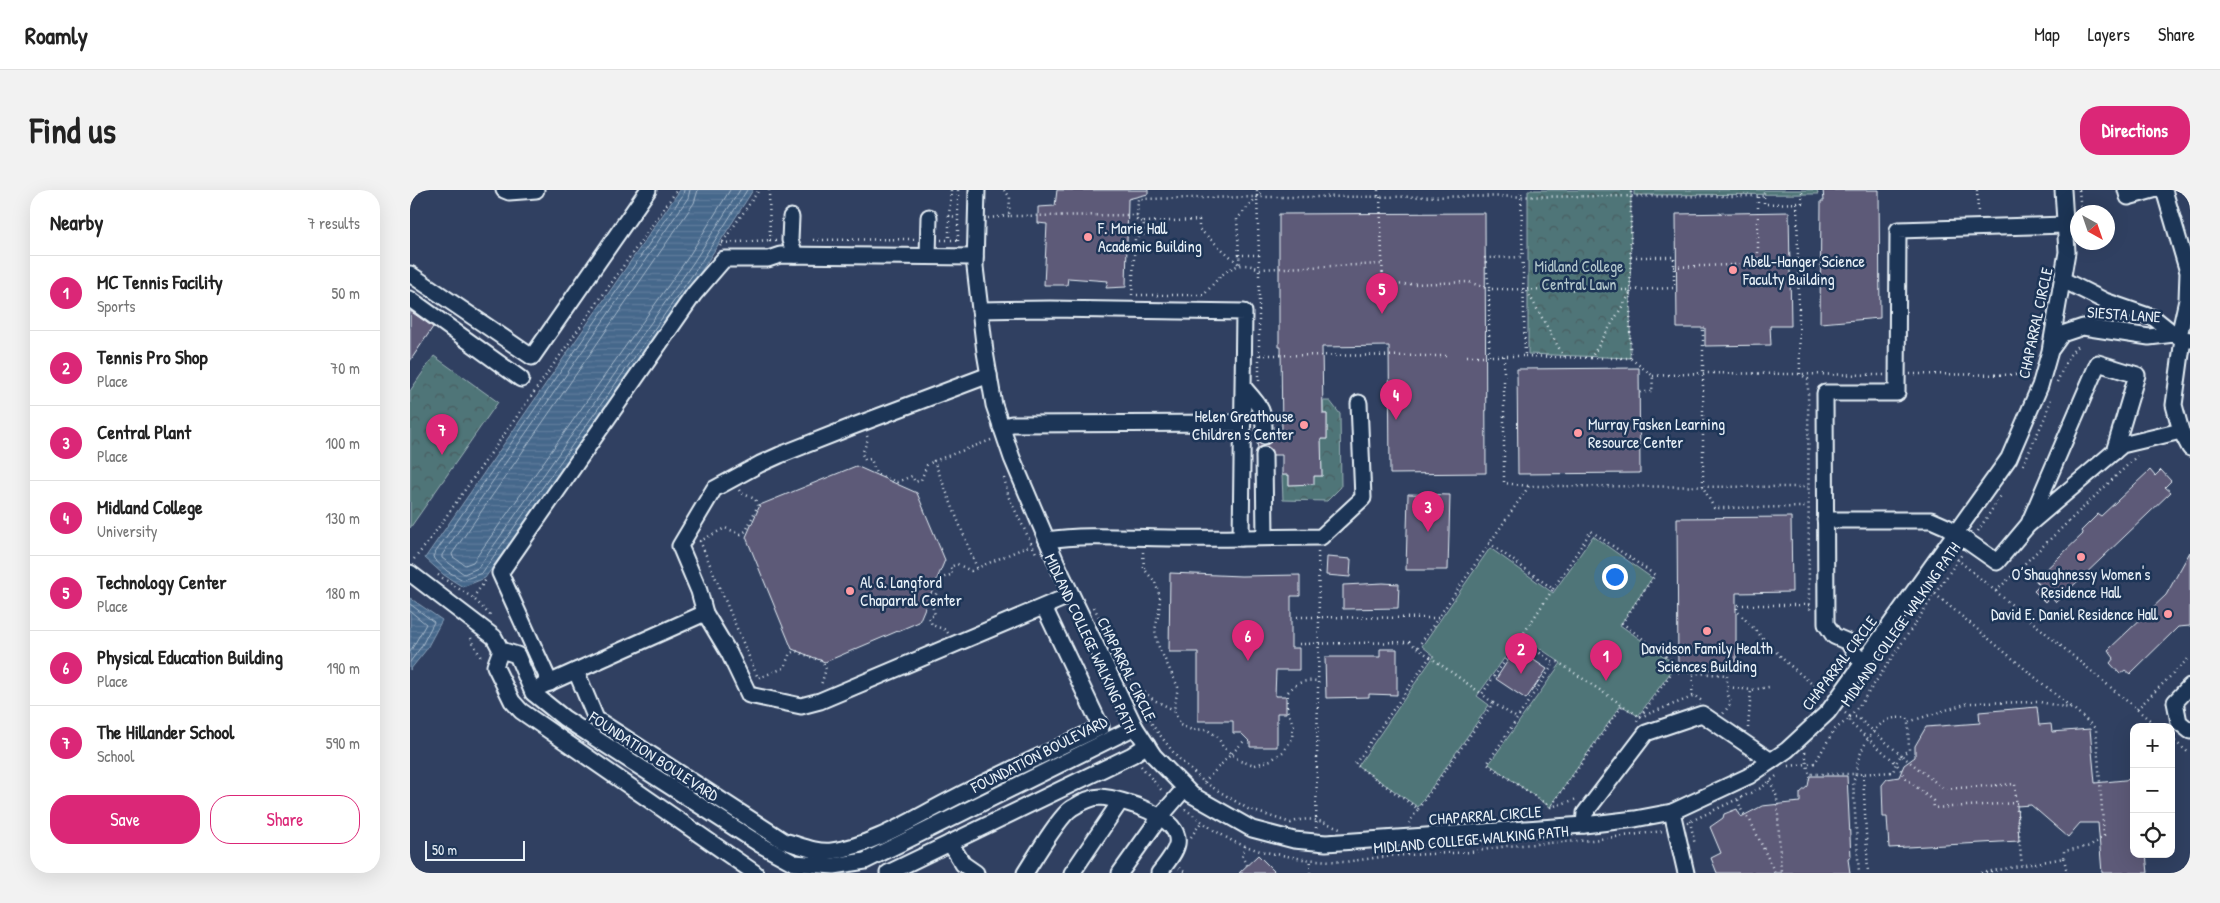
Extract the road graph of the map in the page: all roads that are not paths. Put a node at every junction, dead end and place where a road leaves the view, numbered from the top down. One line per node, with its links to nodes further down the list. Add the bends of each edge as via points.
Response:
1 (504, 190): 2 (street)
2 (536, 190)
3 (648, 190): 15 (street, via 532,357)
4 (977, 190): 14 (street, CHAPARRAL CIRCLE)
5 (2063, 190): 11 (street, CHAPARRAL CIRCLE)
6 (2126, 190): 7 (street, via 2128,197)
7 (2153, 190)
8 (2164, 190): 19 (street, via 2188,272)
9 (791, 217): 12 (street, via 790,240)
10 (929, 217): 13 (street)
11 (2065, 225): 16 (street, CHAPARRAL CIRCLE, via 2067,252); 32 (street, via 1898,230 1897,393 1825,393)
12 (795, 255): 13 (street); 45 (street, via 724,259 694,294 500,573)
13 (928, 256): 14 (street)
14 (975, 256): 18 (street, CHAPARRAL CIRCLE)
15 (410, 274)
16 (2063, 280): 19 (street, SIESTA LANE, via 2105,301 2154,318); 20 (street, CHAPARRAL CIRCLE)
17 (410, 299): 22 (street)
18 (980, 310): 21 (street, CHAPARRAL CIRCLE); 23 (street, via 1050,308 1244,312)
19 (2184, 337): 20 (street, SIESTA LANE, via 2149,337 2083,327 2062,334); 27 (street, via 2174,405)
20 (2050, 351): 34 (street, CHAPARRAL CIRCLE, via 2049,382 2008,458)
21 (989, 375): 26 (street, CHAPARRAL CIRCLE); 41 (street, via 780,455 714,489 680,546)
22 (521, 379)
23 (1244, 388): 25 (street); 28 (street, via 1265,417)
24 (1359, 403): 35 (street, via 1363,498 1321,537)
25 (1243, 423): 26 (street, via 1012,424); 36 (street)
26 (1001, 427): 37 (street, CHAPARRAL CIRCLE)
27 (2181, 432): 29 (street); 30 (street, via 2122,446)
28 (1264, 436)
29 (2190, 448)
30 (2114, 452): 33 (street); 33 (street, via 2137,375 2098,363)
31 (1264, 456): 35 (street)
32 (1825, 520): 34 (street, via 1931,520); 43 (street, via 1826,624 1834,636 1848,642)
33 (2028, 525): 34 (street, via 1997,562)
34 (1954, 533): 43 (street, CHAPARRAL CIRCLE)
35 (1265, 537): 36 (street)
36 (1241, 538): 37 (street, via 1116,536)
37 (1047, 540): 39 (street, CHAPARRAL CIRCLE)
38 (410, 573): 42 (street, FOUNDATION BOULEVARD, via 494,637)
39 (1071, 595): 40 (street); 49 (street, CHAPARRAL CIRCLE)
40 (1044, 607): 41 (street, via 820,701 801,706 748,694); 52 (street, via 1101,727)
41 (705, 612): 44 (street)
42 (501, 650): 47 (street, FOUNDATION BOULEVARD, via 517,655); 48 (street, via 495,666)
43 (1864, 662): 53 (street, CHAPARRAL CIRCLE, via 1828,712)
44 (576, 671): 45 (street); 68 (street, via 596,719 784,841 830,851)
45 (550, 683): 47 (street)
46 (2190, 686): 50 (street, via 2175,702 2179,722)
47 (533, 693): 48 (street); 59 (street, FOUNDATION BOULEVARD, via 564,718)
48 (512, 701): 62 (street, via 521,711)
49 (1135, 727): 51 (street, CHAPARRAL CIRCLE); 55 (street, FOUNDATION BOULEVARD)
50 (2190, 731)
51 (1147, 745): 57 (street); 58 (street, CHAPARRAL CIRCLE)
52 (1045, 752): 54 (street); 55 (street)
53 (1771, 761): 64 (street, CHAPARRAL CIRCLE); 65 (street, via 1702,714 1646,733 1585,813)
54 (1019, 765): 56 (street); 66 (street)
55 (1053, 766): 56 (street, FOUNDATION BOULEVARD); 57 (street)
56 (1026, 780): 60 (street); 69 (street, FOUNDATION BOULEVARD)
57 (1064, 788): 60 (street)
58 (1188, 791): 63 (street); 65 (street, CHAPARRAL CIRCLE, via 1252,829 1315,843)
59 (679, 792): 62 (street); 70 (street, FOUNDATION BOULEVARD, via 761,846 794,862)
60 (1037, 801): 67 (street)
61 (1120, 802): 63 (street, via 1150,810); 74 (street, via 1091,798 1072,808); 75 (street)
62 (665, 811): 72 (street)
63 (1160, 817): 76 (street); 77 (street, via 1176,835 1177,844)
64 (1674, 819): 65 (street, CHAPARRAL CIRCLE, via 1635,819); 78 (street)
65 (1584, 825)
66 (884, 833): 68 (street); 69 (street)
67 (950, 843): 71 (street); 73 (street, via 963,864)
68 (856, 845): 70 (street)
69 (890, 848): 70 (street, FOUNDATION BOULEVARD); 71 (street)
70 (867, 867)
71 (894, 870)
72 (755, 873)
73 (976, 873)
74 (1025, 873)
75 (1072, 873)
76 (1120, 873)
77 (1159, 873)
78 (1686, 873)

